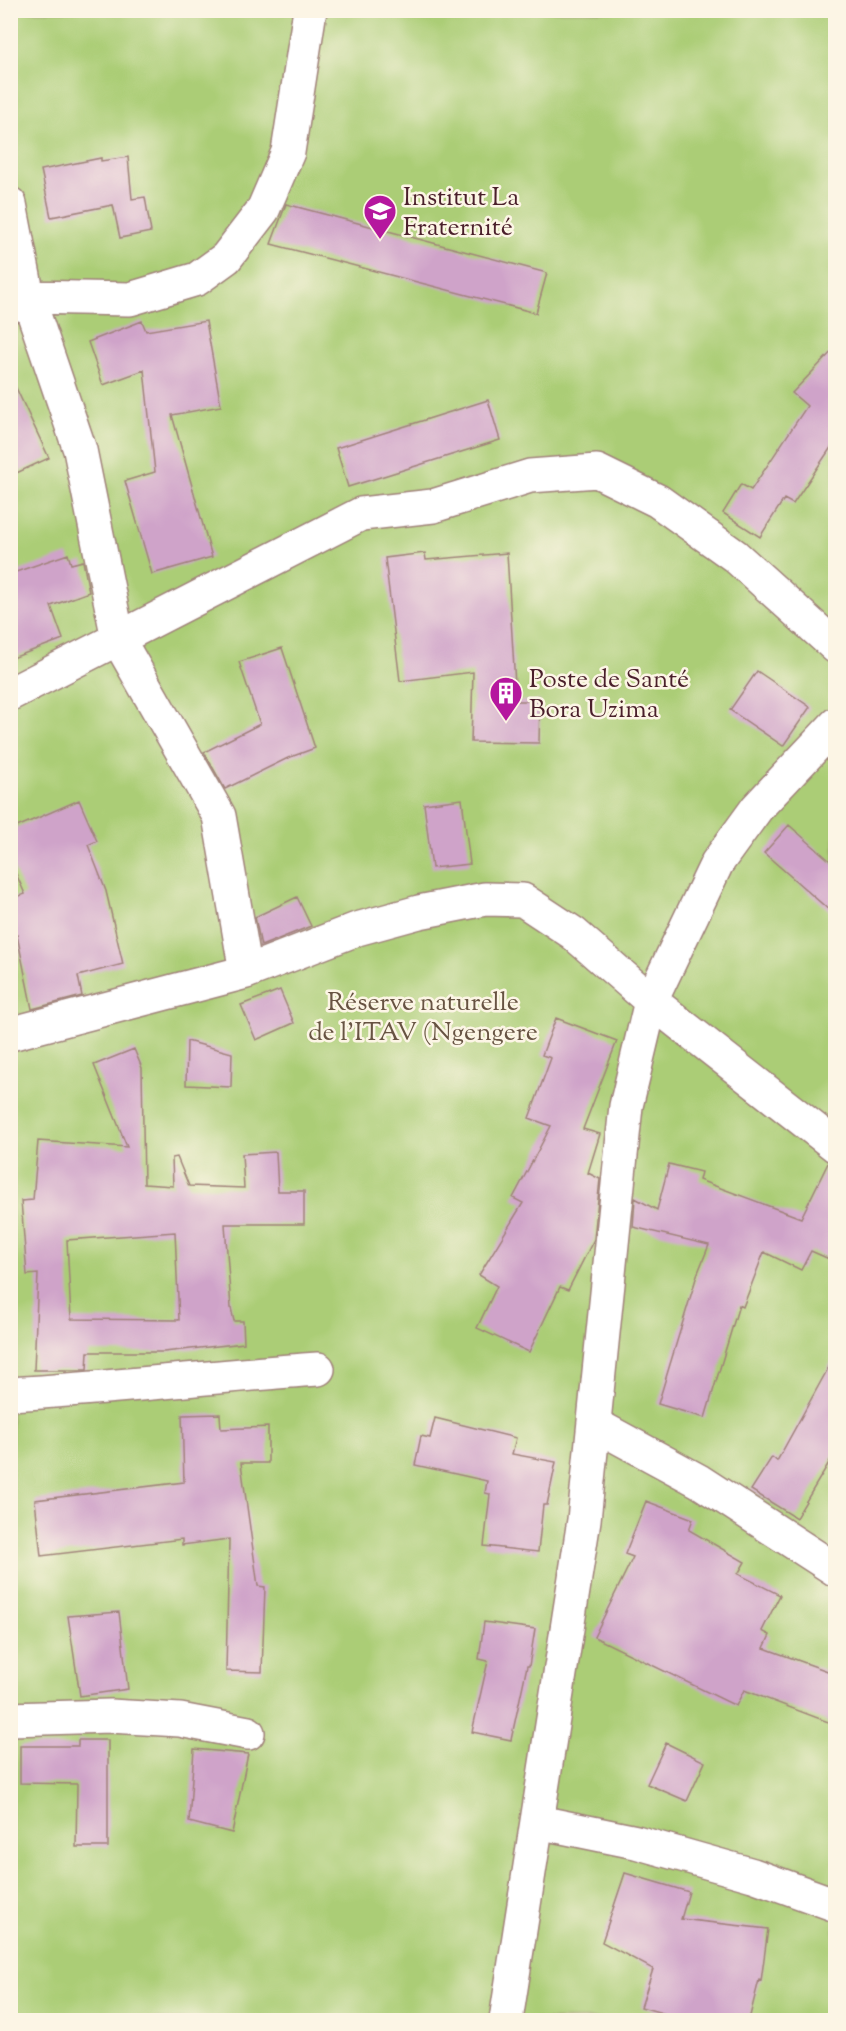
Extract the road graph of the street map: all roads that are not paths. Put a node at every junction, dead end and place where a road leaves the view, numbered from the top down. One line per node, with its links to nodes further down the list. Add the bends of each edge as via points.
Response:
1 (310, 10): 3 (street, via 288,152 263,210 226,258 197,279 130,299)
2 (10, 204): 3 (street)
3 (19, 301): 4 (street, via 80,450)
4 (118, 639): 5 (street, via 361,514 433,506 530,476 597,471 658,501 735,556); 6 (street); 8 (street, via 219,816)
5 (836, 648)
6 (10, 694)
7 (836, 724): 9 (street, via 757,808 717,863)
8 (246, 972): 9 (street, via 357,929 409,915 485,900 523,900 573,933); 10 (street)
9 (651, 1001): 11 (street); 14 (street, via 626,1106)
10 (10, 1034)
11 (836, 1146)
12 (318, 1369): 13 (street)
13 (10, 1394)
14 (594, 1424): 15 (street, via 699,1481); 18 (street, via 584,1520)
15 (836, 1570)
16 (10, 1719): 17 (street, via 110,1716 180,1720)
17 (248, 1733)
18 (538, 1822): 19 (street, via 668,1851 753,1875); 20 (street)
19 (836, 1905)
20 (506, 2020)

